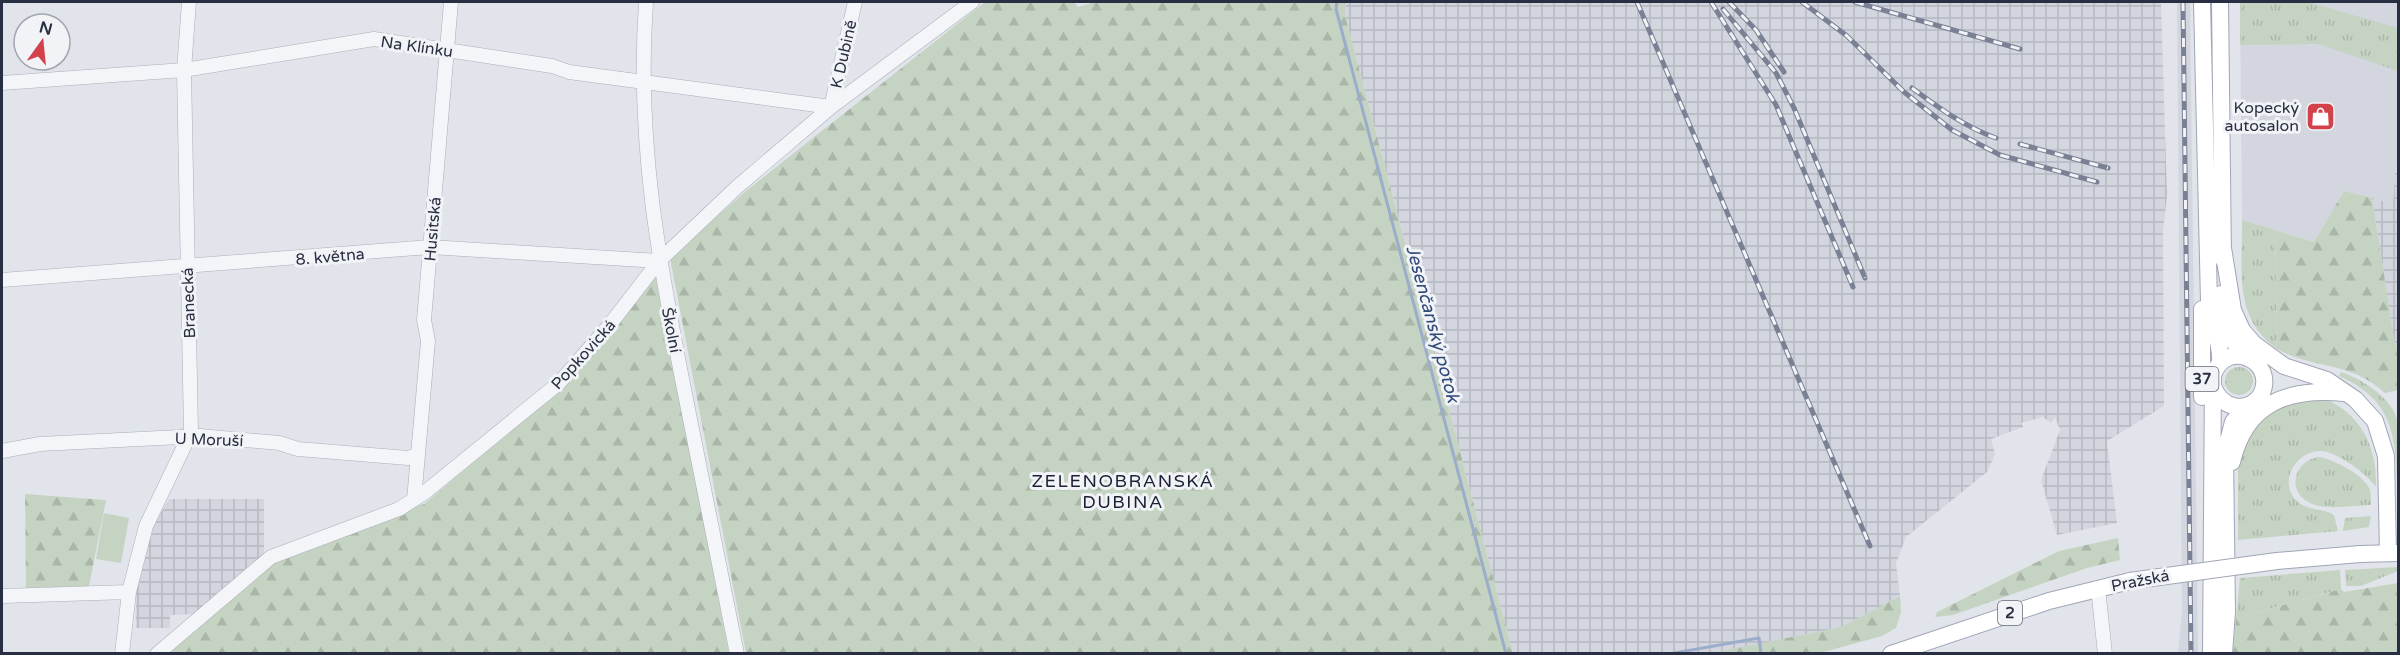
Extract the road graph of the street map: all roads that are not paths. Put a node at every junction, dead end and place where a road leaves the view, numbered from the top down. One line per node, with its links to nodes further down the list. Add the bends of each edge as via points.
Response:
1 (189, 2): 9 (street, Branecká)
2 (451, 2): 8 (street, Husitská)
3 (646, 2): 10 (street, Školní)
4 (855, 2): 12 (street, K Dubině)
5 (972, 2): 12 (street, Popkovická)
6 (2202, 2): 13 (main road, 37)
7 (2220, 2): 15 (main road)
8 (447, 50): 9 (street, Na Klínku, via 374,39); 10 (street, Na Klínku); 14 (street, Husitská)
9 (184, 70): 11 (street, Na Klínku); 17 (street, Branecká)
10 (642, 81): 12 (street, Na Klínku); 16 (street, Školní, via 646,160)
11 (2, 83)
12 (831, 107): 16 (street, Popkovická, via 737,187)
13 (2205, 224): 20 (main road, 37, via 2210,310); 35 (main road, 37, via 2202,378)
14 (430, 247): 16 (street, 8. května); 17 (street, 8. května); 28 (street, Husitská, via 424,320 428,341)
15 (2223, 248): 19 (main road, via 2223,314 2232,341); 23 (main road, via 2231,303 2248,338 2276,362 2321,377)
16 (659, 261): 30 (street, Popkovická, via 559,383); 42 (street, Školní)
17 (187, 267): 18 (street, 8. května); 26 (street, Branecká)
18 (2, 280)
19 (2248, 356): 20 (main road, 37, via 2233,355); 21 (main road)
20 (2220, 363): 22 (main road, 37)
21 (2263, 370): 23 (main road, via 2278,376 2318,380); 24 (main road, via 2265,383)
22 (2213, 386): 25 (main road, 37, via 2223,401); 35 (main road, 37)
23 (2346, 393): 24 (main road, via 2294,386); 31 (main road, via 2363,406 2379,430 2386,456); 33 (main road, via 2292,394 2259,413 2237,446)
24 (2261, 395): 25 (main road)
25 (2246, 406): 33 (main road, via 2235,418 2227,441)
26 (190, 436): 27 (street, U Moruší, via 40,444); 28 (street, U Moruší, via 279,443 298,449 408,458); 38 (street, Branecká, via 142,534)
27 (2, 451)
28 (416, 455): 29 (street, Husitská)
29 (417, 471): 30 (street); 32 (street, Husitská)
30 (434, 485): 32 (street, Popkovická)
31 (2387, 499): 34 (main road); 36 (main road)
32 (414, 500): 41 (street, Popkovická, via 271,557)
33 (2226, 505): 46 (main road)
34 (2398, 527)
35 (2212, 534): 45 (main road, 37)
36 (2393, 553): 37 (main road, Pražská / 2, bridge, via 2277,561)
37 (2098, 588): 43 (main road, Pražská / 2, via 2003,615); 44 (street)
38 (129, 592): 39 (street); 40 (street, Branecká)
39 (2, 596)
40 (122, 654)
41 (157, 654)
42 (737, 654)
43 (1891, 654)
44 (2105, 654)
45 (2211, 654)
46 (2224, 654)

